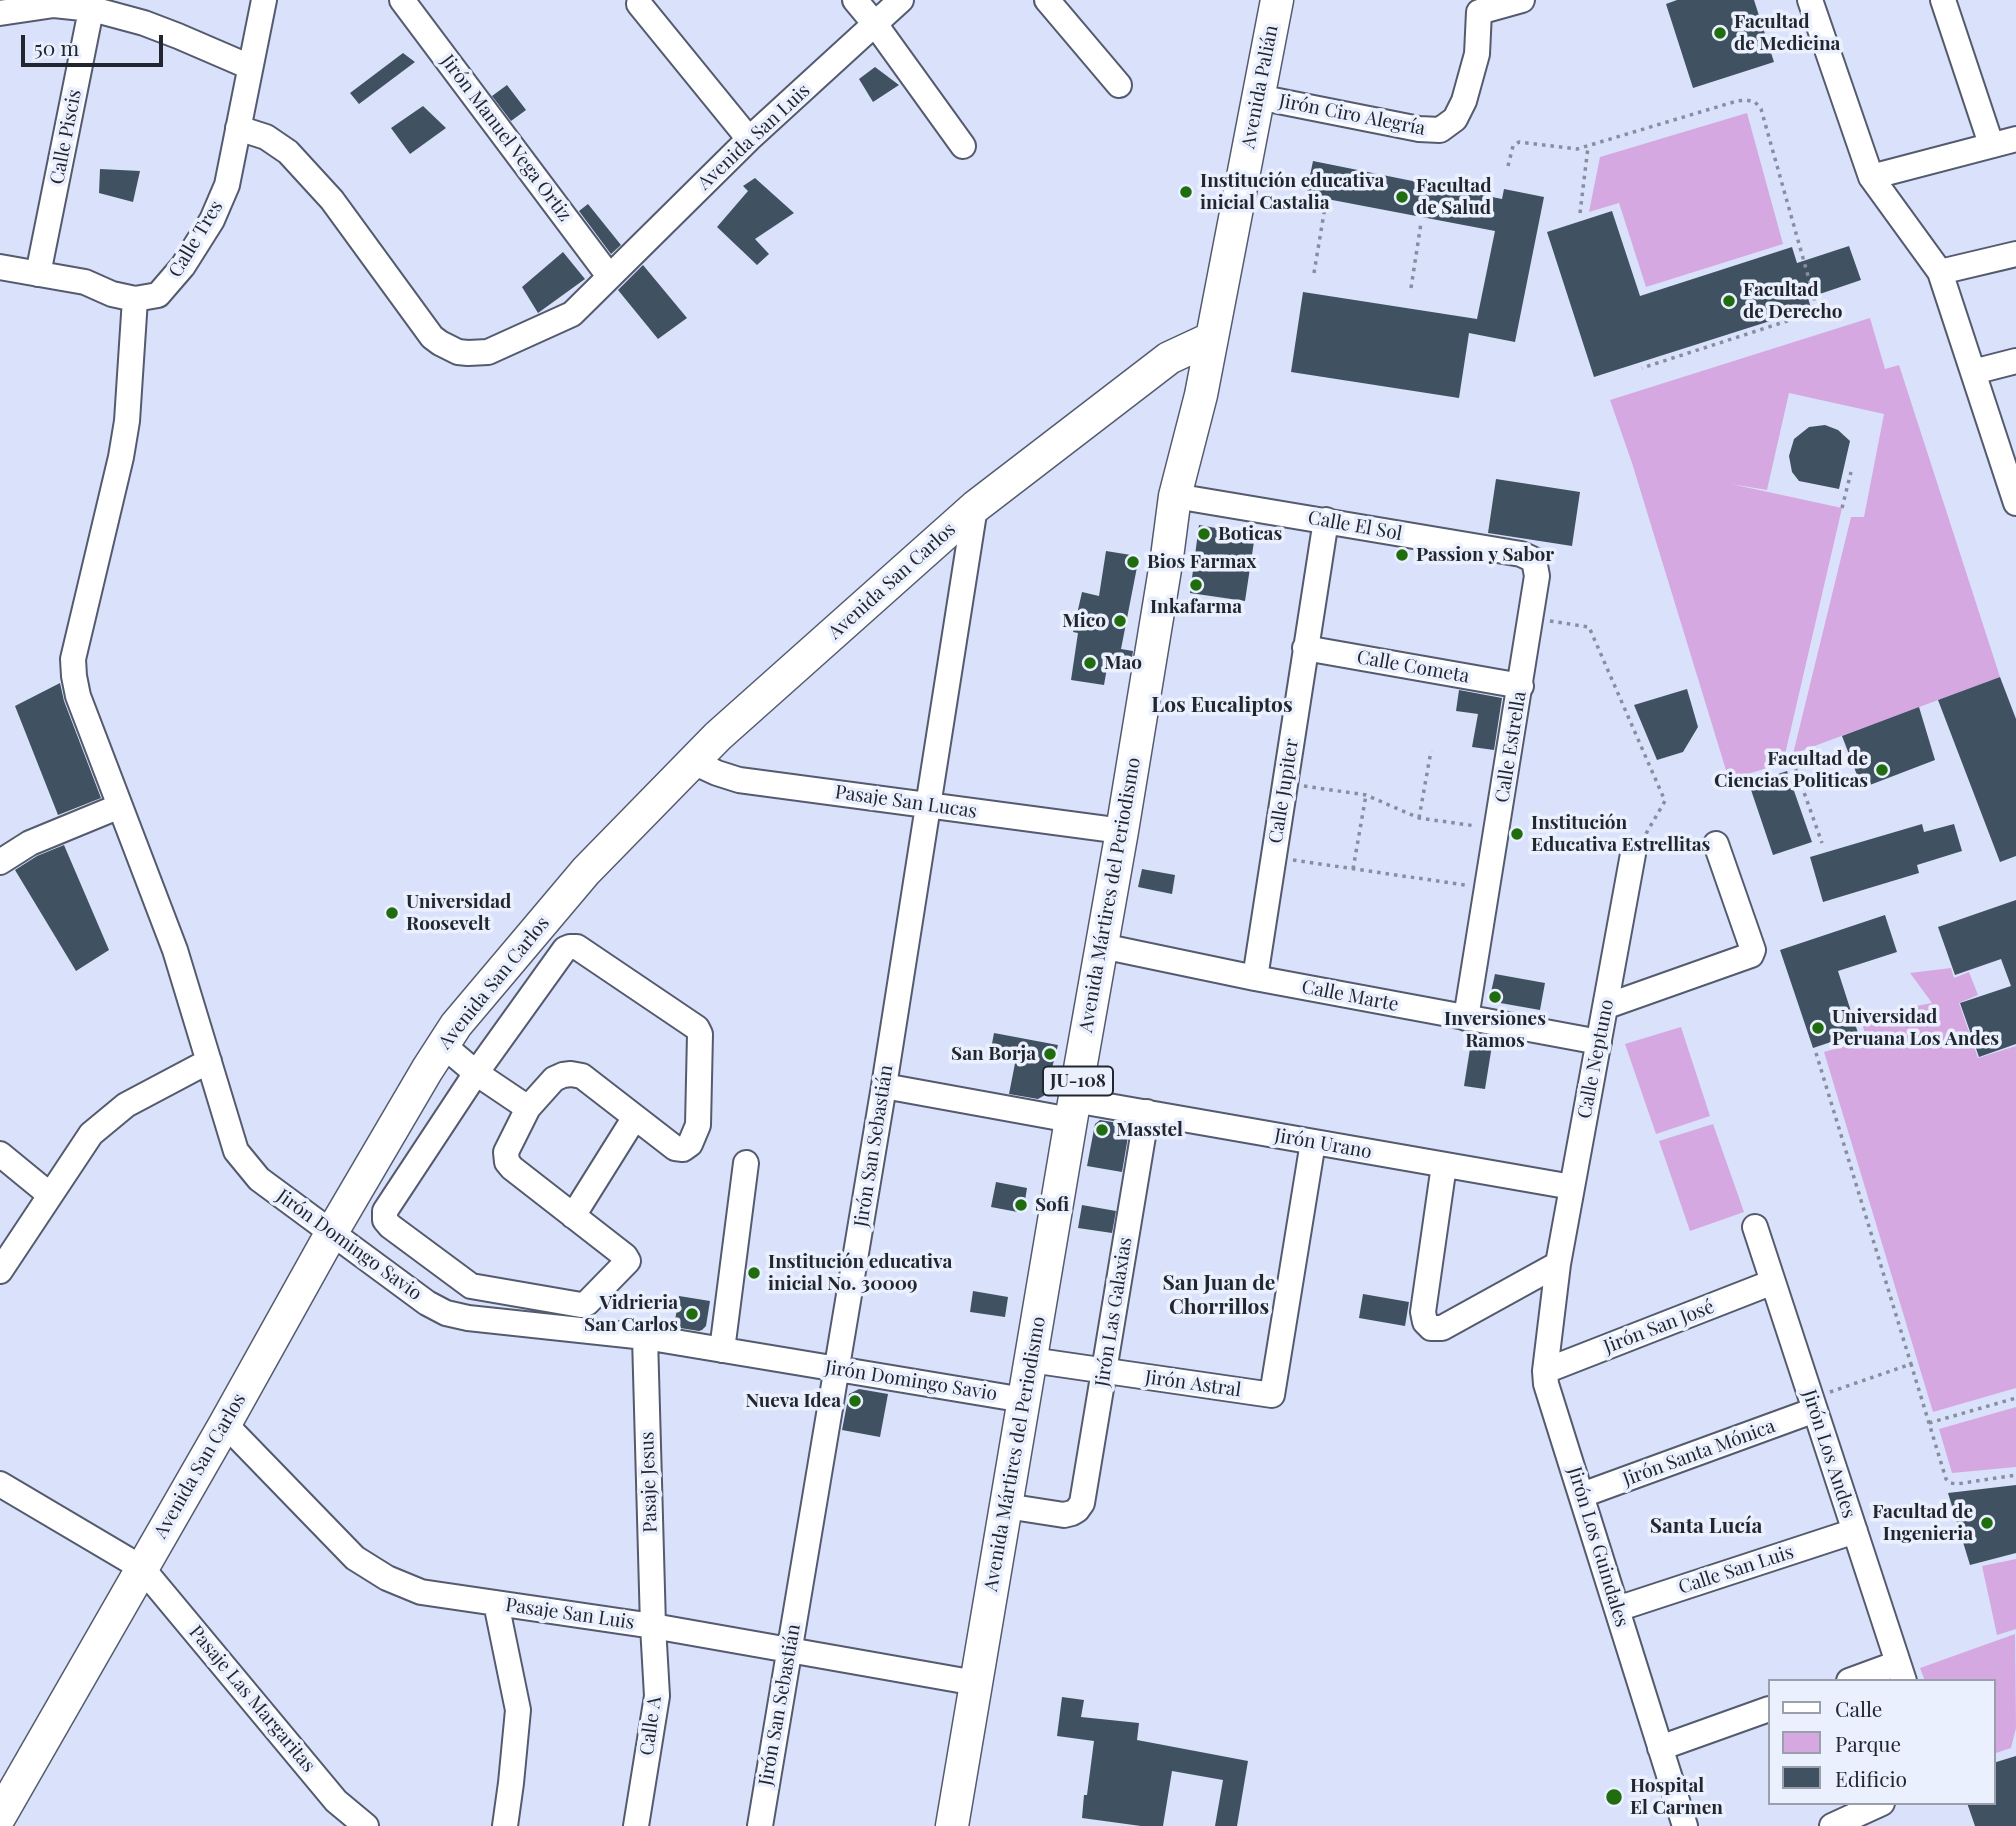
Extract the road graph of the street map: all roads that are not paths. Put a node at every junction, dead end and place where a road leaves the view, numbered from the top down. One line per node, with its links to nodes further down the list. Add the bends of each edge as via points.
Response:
1 (264, 0): 15 (street, Calle Tres)
2 (402, 0): 28 (street, Jirón Manuel Vega Ortiz)
3 (855, 0): 14 (street)
4 (901, 0): 14 (street, Avenida San Luis)
5 (1047, 0): 16 (street)
6 (1277, 0): 17 (main road, Avenida Palián)
7 (1522, 0): 12 (street, Jirón Ciro Alegría)
8 (1810, 0): 23 (street)
9 (1943, 0): 21 (street)
10 (639, 4): 19 (street)
11 (92, 5): 13 (street); 15 (street); 27 (street, Calle Piscis)
12 (1480, 6): 17 (street, Jirón Ciro Alegría, via 1477,54 1464,101 1455,119 1440,130)
13 (0, 13)
14 (874, 24): 19 (street, Avenida San Luis); 22 (street)
15 (250, 67): 18 (street, Calle Tres)
16 (1119, 85)
17 (1258, 97): 30 (main road, Avenida Palián)
18 (238, 128): 28 (street, Avenida San Luis, via 266,137 288,152 332,200 432,337 449,348 468,354 497,349 572,314); 29 (street, Calle Tres, via 227,185 212,220 183,267 158,295)
19 (749, 139): 28 (street, Avenida San Luis)
20 (2016, 139): 21 (street)
21 (1992, 144): 23 (street)
22 (963, 146)
23 (1871, 177): 26 (street)
24 (2016, 254): 26 (street)
25 (0, 267): 27 (street)
26 (1940, 272): 32 (street)
27 (38, 274): 29 (street, via 85,282)
28 (609, 276)
29 (135, 299): 43 (street, Jirón Domingo Savio, via 121,457 73,659 78,696)
30 (1212, 338): 34 (main road, Avenida Mártires del Periodismo / JU-108); 36 (main road, Avenida San Carlos, via 1169,358)
31 (2016, 361): 32 (street)
32 (1973, 372): 33 (street)
33 (2011, 472): 35 (street)
34 (1175, 496): 37 (street, Calle El Sol); 44 (main road, Avenida Mártires del Periodismo / JU-108)
35 (2016, 503)
36 (975, 507): 41 (main road, Avenida San Carlos); 42 (street, Jirón San Sebastián)
37 (1325, 520): 38 (street, Calle El Sol); 39 (street, Calle Jupiter)
38 (1534, 560): 40 (street, Calle Estrella, via 1537,576)
39 (1305, 648): 40 (street, Calle Cometa); 49 (street, Calle Jupiter)
40 (1521, 686): 51 (street, Calle Estrella)
41 (693, 762): 42 (street, Pasaje San Lucas, via 738,780); 53 (main road, Avenida San Carlos, via 586,871)
42 (929, 805): 44 (street, Pasaje San Lucas); 56 (street, Jirón San Sebastián)
43 (120, 806): 47 (street, via 30,843); 54 (street, Jirón Domingo Savio, via 174,950)
44 (1122, 831): 48 (main road, Avenida Mártires del Periodismo / JU-108)
45 (1716, 844): 50 (street, via 1751,955)
46 (1633, 854): 50 (street, Calle Neptuno)
47 (0, 862)
48 (1102, 946): 49 (street, Calle Marte); 58 (main road, Avenida Mártires del Periodismo / JU-108)
49 (1255, 978): 51 (street, Calle Marte)
50 (1607, 1006): 52 (street, Calle Neptuno)
51 (1466, 1018): 52 (street, Calle Marte)
52 (1599, 1042): 65 (street, Calle Neptuno)
53 (443, 1045): 55 (street); 69 (main road, Avenida San Carlos)
54 (209, 1061): 66 (street, via 117,1112 91,1134); 69 (street, Jirón Domingo Savio, via 236,1151 259,1179)
55 (476, 1073): 57 (street); 60 (street, via 565,949 577,947 700,1034 698,1125 690,1144 675,1148); 67 (street, via 385,1211 384,1220 471,1286 581,1305 628,1261)
56 (884, 1086): 58 (street, Jirón Urano); 76 (street, Jirón San Sebastián)
57 (528, 1108): 60 (street, via 554,1079 571,1074 582,1076); 67 (street, via 506,1152 507,1162)
58 (1073, 1110): 59 (street, Jirón Urano); 75 (main road, Avenida Mártires del Periodismo / JU-108)
59 (1147, 1112): 61 (street, Jirón Urano); 77 (street, Jirón Las Galaxias)
60 (635, 1117): 67 (street)
61 (1314, 1142): 64 (street, Jirón Urano); 77 (street, Jirón Astral, via 1272,1395)
62 (0, 1154): 66 (street)
63 (746, 1163): 74 (street)
64 (1444, 1165): 65 (street, Jirón Urano); 70 (street, via 1423,1312 1431,1328 1442,1328)
65 (1572, 1187): 70 (street, Calle Neptuno)
66 (50, 1195): 71 (street)
67 (573, 1216)
68 (1755, 1227): 72 (street, Jirón Los Andes)
69 (332, 1232): 73 (street, Jirón Domingo Savio, via 446,1313); 81 (main road, Avenida San Carlos)
70 (1558, 1264): 78 (street, Jirón Los Guindales)
71 (0, 1271)
72 (1773, 1282): 78 (street, Jirón San José); 80 (street, Jirón Los Andes)
73 (645, 1337): 74 (street, Jirón Domingo Savio); 89 (street, Pasaje Jesus)
74 (722, 1350): 76 (street, Jirón Domingo Savio)
75 (1031, 1360): 77 (street, Jirón Astral); 79 (main road, Avenida Mártires del Periodismo / JU-108)
76 (837, 1369): 79 (street, Jirón Domingo Savio); 90 (street, Jirón San Sebastián)
77 (1104, 1371): 84 (street, Jirón Las Galaxias, via 1082,1503 1077,1510 1064,1515)
78 (1545, 1371): 83 (street, Jirón Los Guindales)
79 (1024, 1400): 84 (main road, Avenida Mártires del Periodismo / JU-108)
80 (1813, 1404): 83 (street, Jirón Santa Mónica); 85 (street, Jirón Los Andes)
81 (225, 1424): 86 (main road, Avenida San Carlos); 87 (street, Pasaje San Luis, via 355,1558 421,1592)
82 (2, 1491): 86 (street)
83 (1582, 1495): 88 (street, Jirón Los Guindales)
84 (1006, 1506): 93 (main road, Avenida Mártires del Periodismo / JU-108)
85 (1855, 1531): 88 (street, Calle San Luis); 91 (street, Jirón Los Andes)
86 (142, 1567): 97 (main road, Avenida San Carlos); 98 (street, Pasaje Las Margaritas, via 336,1801)
87 (496, 1603): 89 (street, Pasaje San Luis); 99 (street, via 518,1710)
88 (1617, 1609): 95 (street, Jirón Los Guindales)
89 (653, 1626): 90 (street, Pasaje San Luis); 100 (street, Calle A, via 657,1696)
90 (789, 1650): 93 (street, Pasaje San Luis); 101 (street, Jirón San Sebastián)
91 (1901, 1672): 92 (street)
92 (1861, 1679)
93 (976, 1684): 102 (main road, Avenida Mártires del Periodismo / JU-108)
94 (1768, 1709): 95 (street)
95 (1660, 1748): 103 (street, Jirón Los Guindales)
96 (1878, 1805): 104 (street)
97 (0, 1815)
98 (366, 1826)
99 (505, 1826)
100 (636, 1826)
101 (760, 1826)
102 (952, 1826)
103 (1685, 1826)
104 (1832, 1826)

